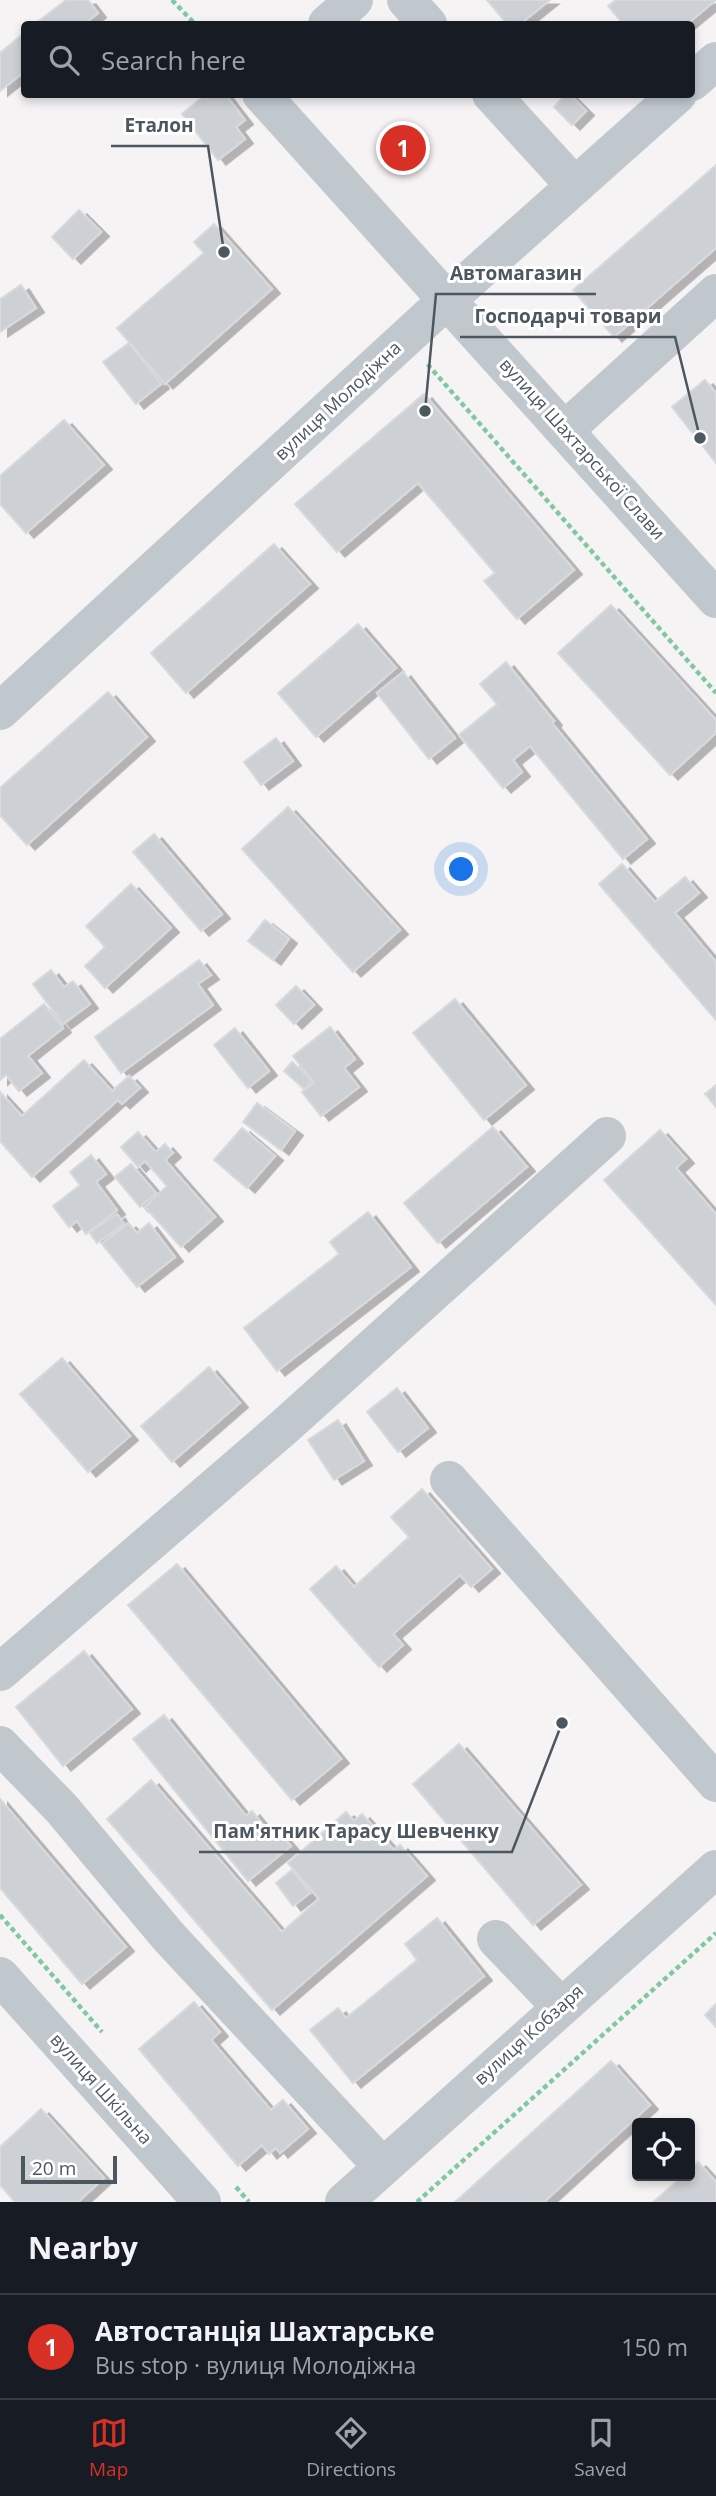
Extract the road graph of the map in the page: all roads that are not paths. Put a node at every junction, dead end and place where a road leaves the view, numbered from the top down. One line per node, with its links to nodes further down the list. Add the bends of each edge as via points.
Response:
1 (354, 0): 3 (street)
2 (406, 0): 4 (street)
3 (330, 21)
4 (425, 21)
5 (716, 61): 6 (street)
6 (695, 79)
7 (265, 98): 12 (street, вулиця Шахтарської Слави)
8 (495, 98): 10 (street)
9 (674, 98): 10 (street, вулиця Молодіжна)
10 (575, 186): 12 (street, вулиця Молодіжна)
11 (716, 293): 13 (street)
12 (447, 300): 13 (street, вулиця Шахтарської Слави); 15 (street, вулиця Молодіжна)
13 (565, 430): 14 (street, вулиця Шахтарської Слави)
14 (716, 599)
15 (0, 711)
16 (607, 1136): 18 (street, via 284,1428)
17 (449, 1480): 20 (street)
18 (0, 1672)
19 (0, 1745): 25 (street, via 62,1809 168,1936)
20 (716, 1783)
21 (716, 1869): 24 (street, вулиця Кобзаря)
22 (496, 1939): 24 (street)
23 (0, 1976): 26 (street, вулиця Шкільна)
24 (561, 2007): 25 (street, вулиця Кобзаря)
25 (382, 2166): 27 (street, вулиця Кобзаря)
26 (202, 2202)
27 (344, 2202)

